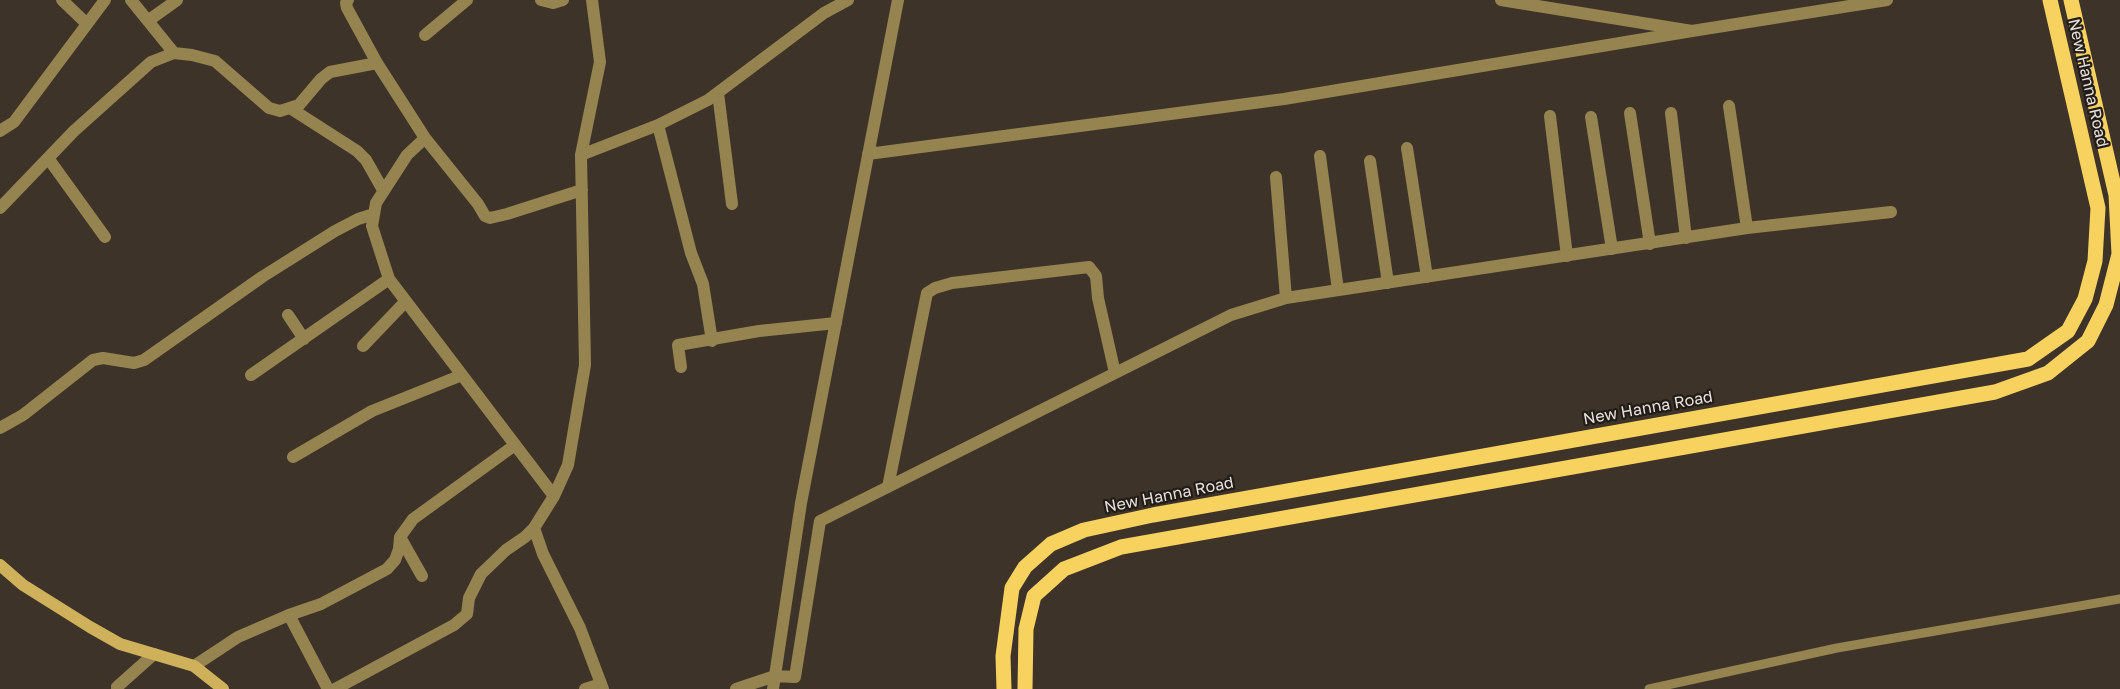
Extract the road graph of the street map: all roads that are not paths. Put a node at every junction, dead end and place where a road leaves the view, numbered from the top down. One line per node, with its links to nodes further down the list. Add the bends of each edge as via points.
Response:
1 (62, 0): 17 (street)
2 (105, 0): 17 (street)
3 (131, 0): 16 (street)
4 (177, 0): 16 (street)
5 (348, 0): 21 (street, via 347,8)
6 (467, 0): 19 (street)
7 (541, 0): 8 (street)
8 (563, 0)
9 (592, 0): 34 (street, via 600,62)
10 (848, 0): 22 (street, via 824,13)
11 (898, 0): 33 (street)
12 (1501, 0): 18 (street)
13 (1887, 0): 18 (street)
14 (2050, 0): 88 (main road, New Hanna Road, via 2098,208 2095,261 2085,299 2068,331 2028,358 1084,530 1051,544 1025,567 1012,588 1003,656)
15 (2071, 0): 89 (main road, New Hanna Road, via 2116,195 2119,254 2106,305 2088,341 2048,373 1995,392 1121,547 1064,569 1034,596 1026,629)
16 (149, 20): 20 (street)
17 (87, 24): 30 (street, via 14,122)
18 (1692, 30): 33 (street, via 1284,99)
19 (426, 35)
20 (174, 53): 24 (street, via 215,61 270,108); 36 (street, via 151,62)
21 (377, 63): 24 (street, via 330,72 299,105); 31 (street)
22 (718, 93): 29 (street); 41 (street)
23 (1729, 106): 45 (street)
24 (290, 108): 39 (street, via 357,151)
25 (1630, 112): 48 (street)
26 (1671, 113): 47 (street)
27 (1550, 116): 50 (street)
28 (1591, 117): 49 (street)
29 (658, 125): 34 (street); 60 (street, via 691,253 703,284)
30 (0, 131)
31 (425, 138): 39 (street, via 407,155); 40 (street, via 490,218)
32 (1407, 148): 51 (street)
33 (868, 154): 58 (street)
34 (581, 155): 40 (street)
35 (1320, 156): 54 (street)
36 (48, 158): 42 (street); 46 (street)
37 (1370, 161): 53 (street)
38 (1276, 177): 55 (street)
39 (383, 190): 44 (street)
40 (582, 190): 70 (street, via 585,365 568,465)
41 (732, 204)
42 (0, 208)
43 (1891, 212): 45 (street)
44 (374, 214): 52 (street, via 372,226); 66 (street, via 335,231 262,277 144,360 93,360 23,416)
45 (1747, 228): 47 (street)
46 (105, 237)
47 (1686, 238): 48 (street)
48 (1650, 244): 49 (street)
49 (1612, 249): 50 (street)
50 (1567, 256): 51 (street)
51 (1427, 277): 53 (street)
52 (389, 279): 56 (street); 59 (street)
53 (1388, 283): 54 (street)
54 (1338, 290): 55 (street)
55 (1286, 298): 63 (street, via 1232,315)
56 (406, 301): 61 (street); 65 (street)
57 (288, 315): 59 (street)
58 (836, 323): 60 (street); 79 (street, via 801,503)
59 (304, 339): 64 (street)
60 (712, 340): 62 (street, via 678,345)
61 (363, 346)
62 (681, 367)
63 (1114, 373): 69 (street); 69 (street, via 1096,276 1089,267 934,288 927,293)
64 (251, 375)
65 (462, 375): 67 (street); 68 (street, via 372,411)
66 (0, 428)
67 (515, 445): 70 (street); 72 (street, via 413,519)
68 (293, 457)
69 (888, 487): 79 (street, via 820,522 795,676)
70 (554, 496): 71 (street)
71 (534, 528): 80 (street); 84 (street, via 481,574 469,598 467,614 454,625)
72 (400, 537): 74 (street); 76 (street, via 395,560 387,569 321,604)
73 (0, 565): 77 (street, via 23,585 90,627 120,644)
74 (422, 576)
75 (2120, 599): 90 (lane, via 1837,648)
76 (289, 615): 78 (street, via 238,637); 83 (street)
77 (154, 654): 78 (street); 81 (street)
78 (194, 666): 82 (street)
79 (775, 676): 86 (street); 87 (street)
80 (602, 686): 85 (street)
81 (117, 689)
82 (223, 689)
83 (328, 689)
84 (335, 689)
85 (585, 689)
86 (736, 689)
87 (773, 689)
88 (1004, 689)
89 (1025, 689)
90 (1649, 689)

